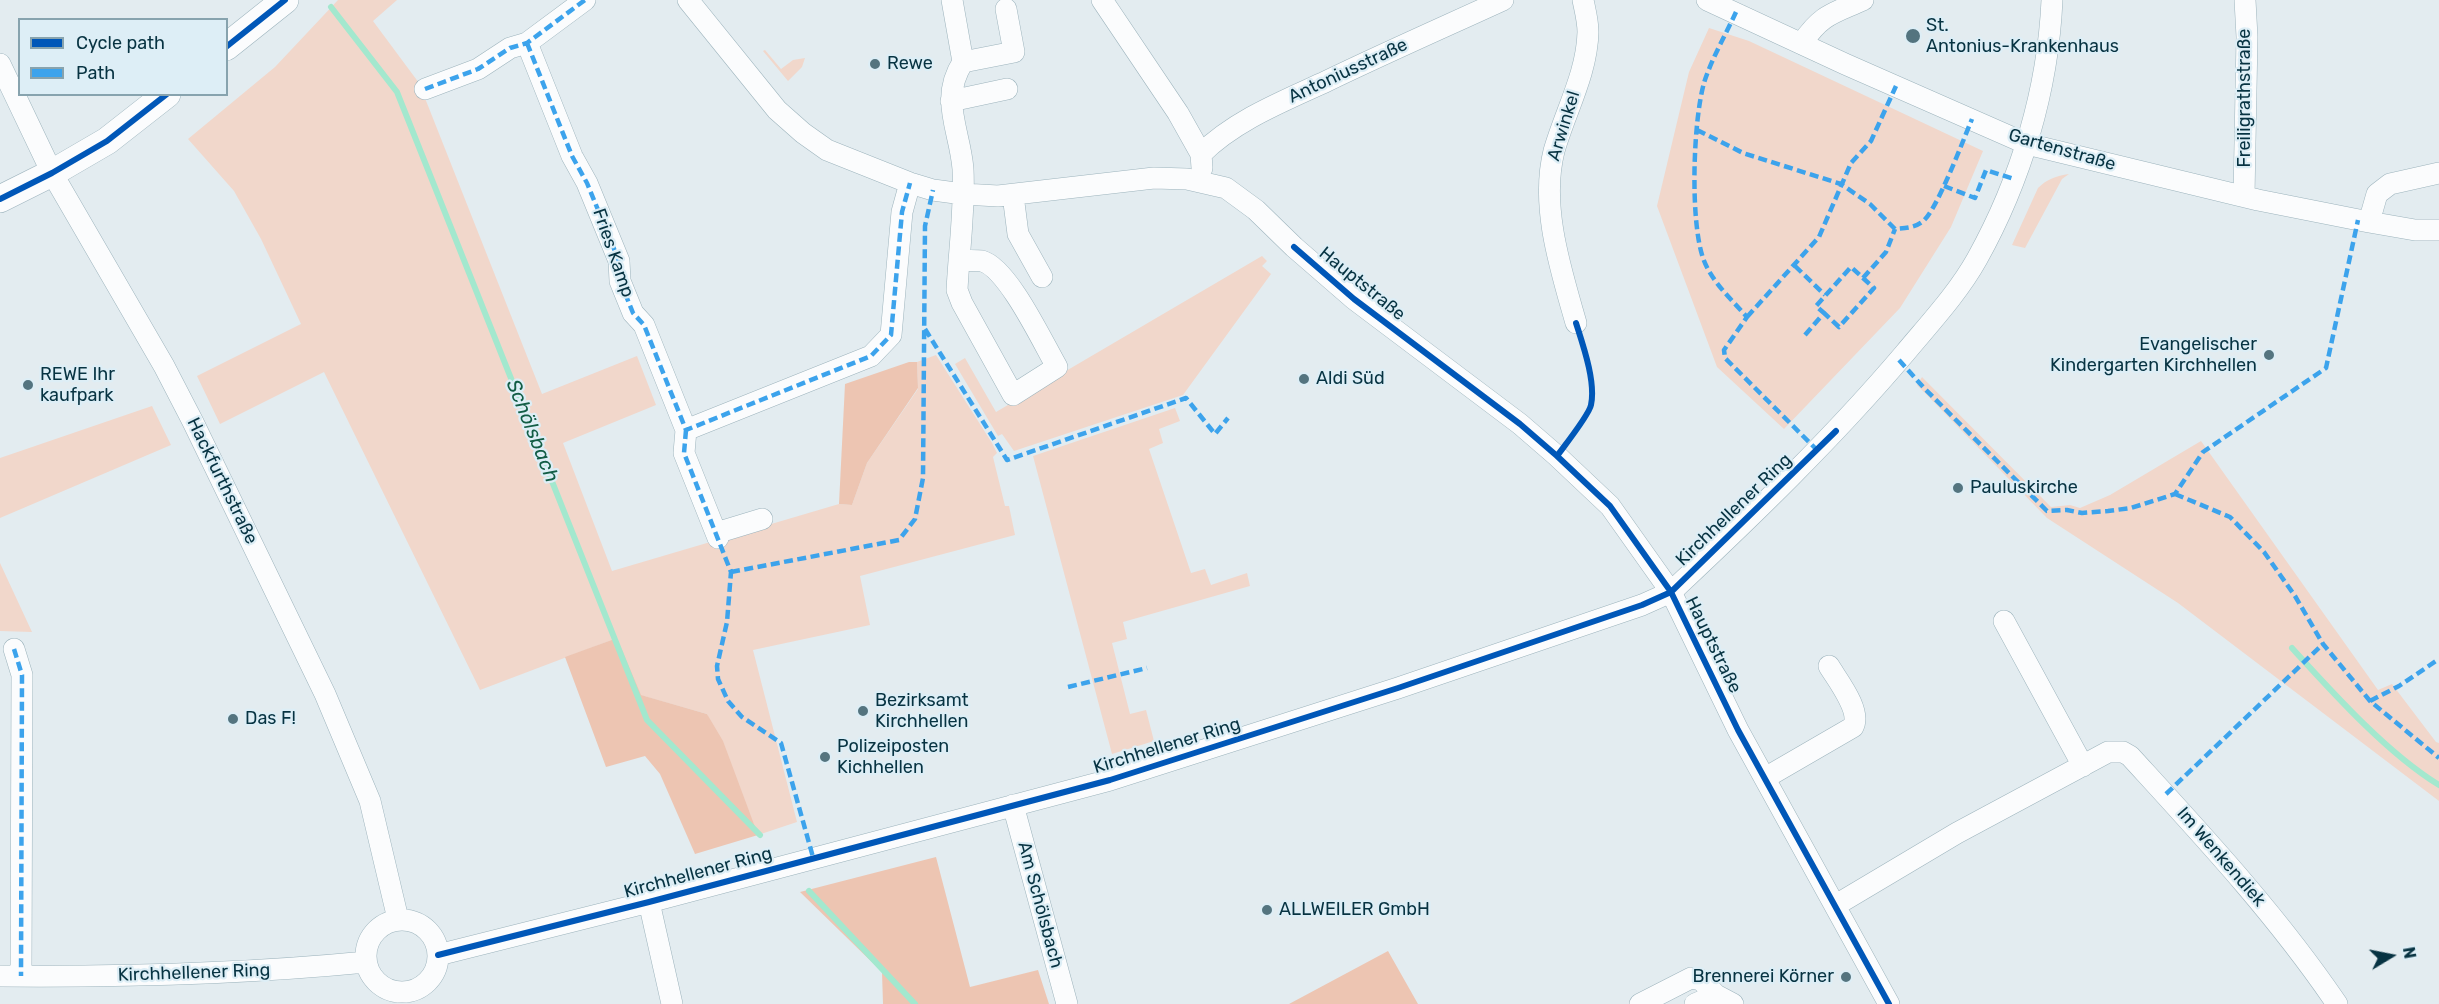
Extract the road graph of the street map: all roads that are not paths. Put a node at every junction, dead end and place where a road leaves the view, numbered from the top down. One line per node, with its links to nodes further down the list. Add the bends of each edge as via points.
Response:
1 (285, 0): 15 (main road)
2 (585, 0): 13 (street)
3 (688, 0): 27 (street, Hauptstraße, via 777,110 803,133 827,150)
4 (952, 0): 16 (street)
5 (1102, 0): 23 (street)
6 (1503, 0): 23 (street, Antoniusstraße, via 1236,126)
7 (1583, 0): 36 (street, Arwinkel, via 1587,32 1584,63 1554,152 1550,183 1558,253)
8 (1707, 0): 14 (street, Gartenstraße)
9 (1863, 0): 14 (street, via 1816,23)
10 (2052, 0): 22 (street, Kirchhellener Ring, via 2050,36)
11 (2245, 0): 30 (street, Freiligrathstraße)
12 (1006, 9): 16 (street, via 1014,52)
13 (527, 43): 18 (street, via 510,48 478,69); 37 (street, Fries Kamp, via 619,261 620,281 633,313 644,325)
14 (1802, 43): 22 (street, Gartenstraße)
15 (228, 45)
16 (963, 62): 21 (street, via 954,76)
17 (0, 64): 24 (street, Hackfurthstraße)
18 (425, 89)
19 (1007, 90): 21 (street)
20 (164, 96): 24 (main road, via 107,141)
21 (951, 101): 28 (street, via 963,169)
22 (2027, 144): 30 (street, Gartenstraße); 39 (street, Kirchhellener Ring, via 1987,240 1951,297 1860,406)
23 (1201, 154): 26 (street)
24 (52, 173): 31 (main road); 48 (street, Hackfurthstraße, via 165,366 325,694 370,801)
25 (2439, 173): 32 (street, via 2390,184 2377,194)
26 (1202, 181): 29 (street, Hauptstraße, via 1154,178); 39 (street, Hauptstraße, via 1241,197 1354,299 1557,456 1610,506)
27 (910, 183): 28 (street, Hauptstraße); 37 (street, via 902,212 895,306 887,340 871,356)
28 (963, 194): 29 (street, Hauptstraße); 34 (street)
29 (1013, 195): 35 (street, via 1018,234)
30 (2244, 196): 32 (street, Gartenstraße)
31 (0, 199)
32 (2369, 222): 33 (street, Gartenstraße)
33 (2439, 230)
34 (958, 260): 34 (street, via 957,290 962,303 1013,395 1057,367 998,270 983,261)
35 (1042, 277)
36 (1576, 323)
37 (686, 430): 38 (street, Fries Kamp, via 684,453 717,535)
38 (762, 519)
39 (1671, 592): 44 (street, Hauptstraße); 45 (street, Kirchhellener Ring, via 1181,759)
40 (2004, 621): 43 (street)
41 (14, 649): 51 (street, Kirchhellener Ring, via 22,675)
42 (1829, 666): 44 (street, via 1855,711 1856,724)
43 (2083, 766): 47 (street, Im Wenkendiek, via 1957,833); 59 (street, Im Wenkendiek, via 2108,752 2130,756 2267,908)
44 (1765, 778): 47 (street, Hauptstraße)
45 (1013, 805): 46 (street, Kirchhellener Ring); 55 (street, Am Schölsbach)
46 (649, 902): 49 (street, Kirchhellener Ring); 54 (street)
47 (1836, 905): 58 (street, Hauptstraße)
48 (398, 919): 49 (street, via 425,927); 50 (street, via 372,934)
49 (438, 955): 52 (street, via 434,973)
50 (366, 962): 51 (street, Kirchhellener Ring, via 229,973); 52 (street, via 379,984)
51 (10, 976)
52 (410, 998)
53 (1725, 999): 56 (street, via 1701,980 1691,978); 57 (street)
54 (672, 1004)
55 (1067, 1004)
56 (1640, 1004)
57 (1695, 1004)
58 (1890, 1004)
59 (2337, 1004)

